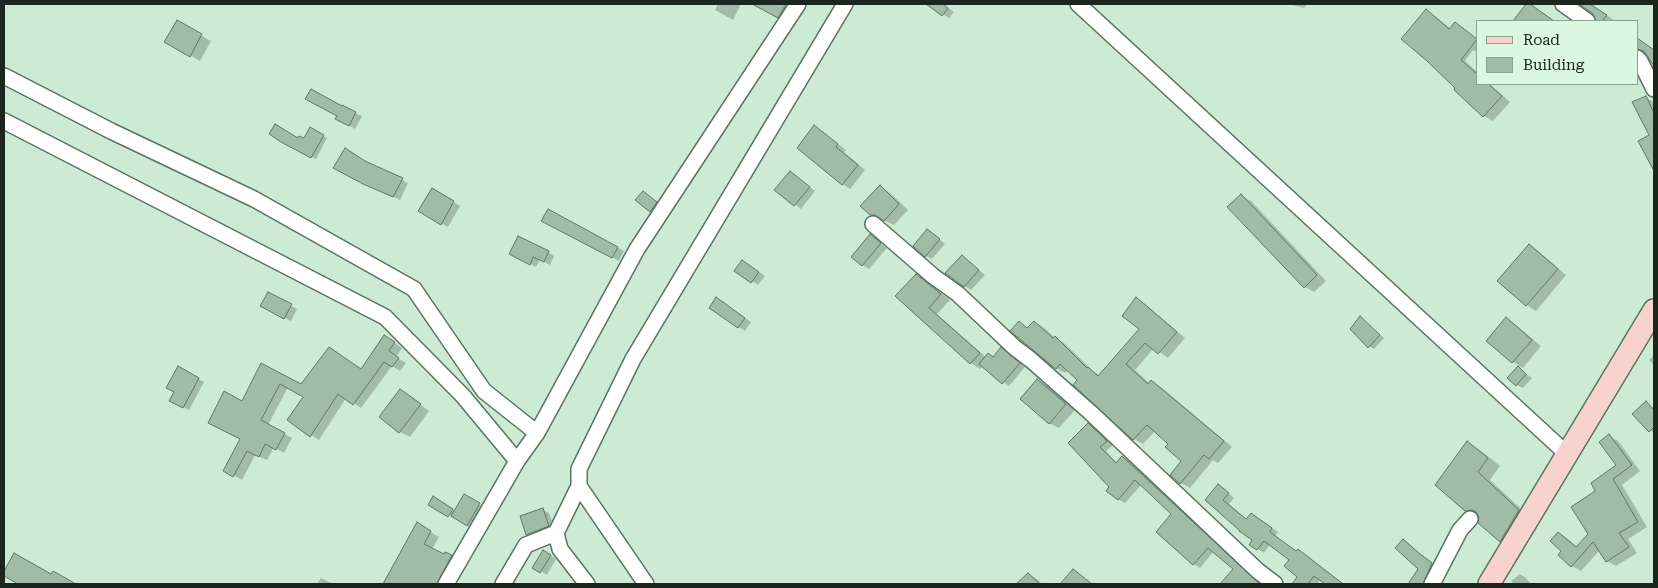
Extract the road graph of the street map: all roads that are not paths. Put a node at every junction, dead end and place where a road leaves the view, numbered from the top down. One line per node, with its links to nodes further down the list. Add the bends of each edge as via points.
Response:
1 (798, 4): 12 (street, via 637,249)
2 (845, 4): 15 (street, via 632,359 579,469)
3 (1078, 4): 13 (street)
4 (1563, 4): 5 (street)
5 (1586, 20)
6 (1638, 59): 8 (street)
7 (4, 76): 12 (street, via 254,199 414,289 484,391)
8 (1654, 89)
9 (4, 121): 14 (street, via 385,317 462,396)
10 (873, 224): 22 (street, via 958,294 1014,348 1091,413)
11 (1654, 310): 13 (street)
12 (537, 432): 14 (street)
13 (1568, 454): 24 (street)
14 (517, 461): 18 (street)
15 (579, 486): 17 (street); 21 (street)
16 (1470, 518): 23 (street, via 1460,530)
17 (556, 533): 19 (street, via 526,545); 20 (street, via 560,548)
18 (446, 584)
19 (503, 584)
20 (587, 584)
21 (646, 584)
22 (1275, 584)
23 (1432, 584)
24 (1489, 584)

